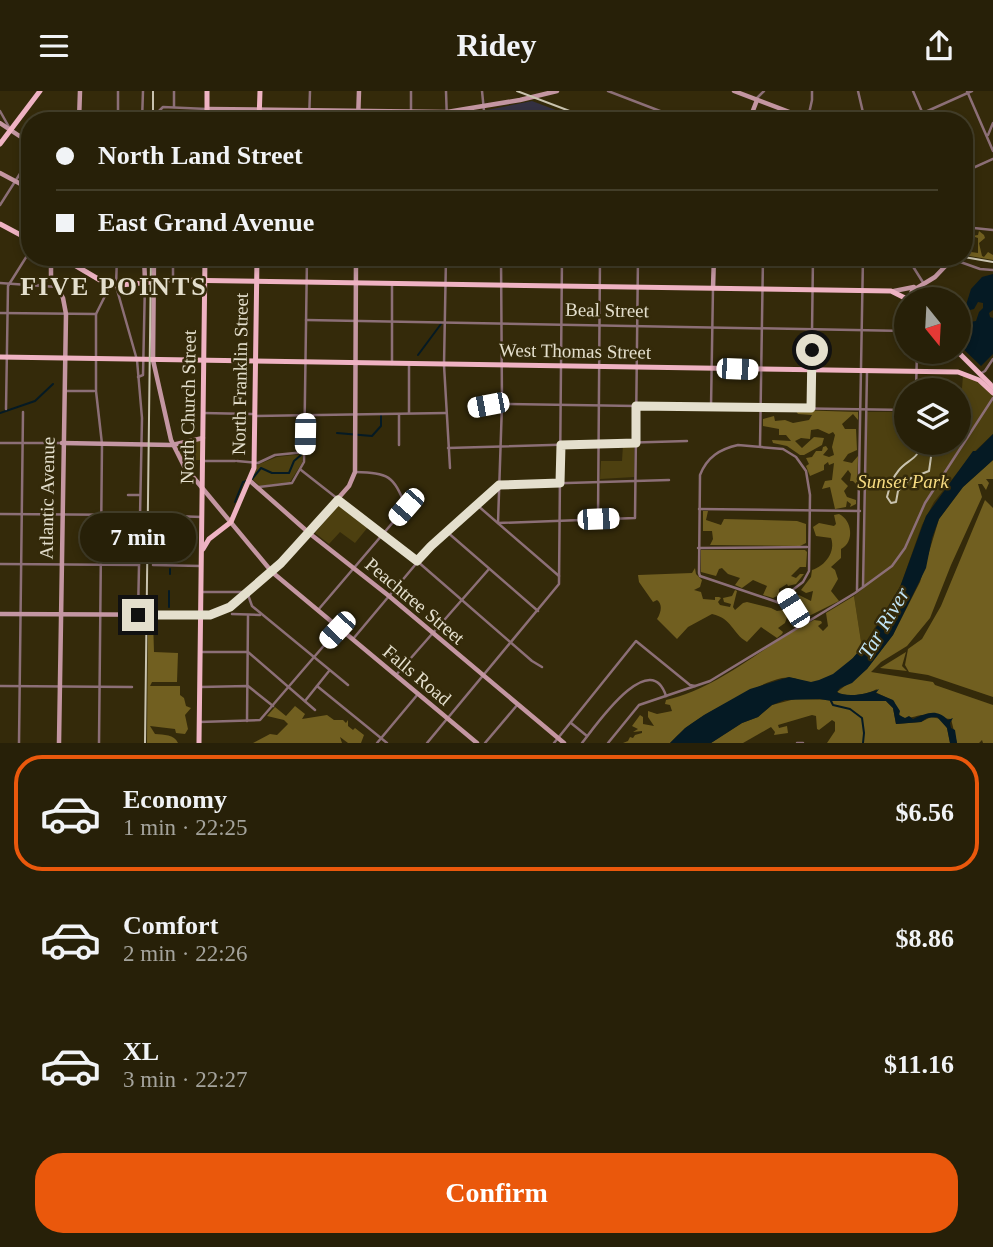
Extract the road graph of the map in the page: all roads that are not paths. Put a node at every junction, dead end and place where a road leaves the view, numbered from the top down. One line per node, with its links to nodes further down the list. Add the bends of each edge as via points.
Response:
1 (40, 91): 31 (main road)
2 (80, 91): 32 (main road)
3 (118, 91): 33 (street)
4 (143, 91): 34 (street)
5 (174, 91): 25 (street)
6 (207, 91): 26 (main road)
7 (260, 91): 27 (main road)
8 (310, 91): 28 (street)
9 (359, 91): 30 (main road)
10 (411, 91): 36 (street)
11 (446, 91): 37 (street)
12 (482, 91): 24 (street)
13 (534, 91): 22 (street)
14 (557, 91): 22 (main road)
15 (608, 91): 39 (street)
16 (734, 91): 23 (main road)
17 (764, 91): 23 (street)
18 (812, 91): 42 (street)
19 (858, 91): 43 (street)
20 (913, 91): 44 (street)
21 (969, 92): 45 (street); 50 (street)
22 (543, 95): 24 (main road)
23 (757, 100): 40 (main road); 41 (main road)
24 (483, 106): 37 (main road); 38 (street)
25 (174, 107): 26 (street); 35 (street, via 161,108)
26 (207, 109): 27 (main road)
27 (259, 110): 28 (main road)
28 (309, 110): 30 (main road)
29 (0, 111): 49 (street)
30 (359, 111): 36 (main road)
31 (24, 112)
32 (79, 112)
33 (118, 112)
34 (142, 112)
35 (160, 112)
36 (410, 112): 37 (main road)
37 (447, 112)
38 (484, 112)
39 (663, 112)
40 (752, 112)
41 (788, 112)
42 (810, 112)
43 (863, 112)
44 (923, 112)
45 (925, 112)
46 (21, 116): 49 (main road)
47 (0, 123): 49 (main road)
48 (993, 123): 50 (street)
49 (11, 129): 51 (main road); 52 (main road)
50 (988, 135): 53 (street)
51 (21, 136)
52 (0, 144)
53 (993, 151)
54 (993, 159): 55 (street)
55 (973, 168)
56 (21, 171): 58 (street)
57 (0, 173): 58 (main road)
58 (15, 181): 59 (main road); 60 (street)
59 (21, 184)
60 (0, 205)
61 (0, 224): 64 (main road)
62 (973, 228): 63 (street)
63 (993, 228)
64 (21, 235)
65 (21, 265): 96 (street)
66 (51, 266): 89 (main road)
67 (77, 266): 104 (main road)
68 (116, 266): 104 (street)
69 (146, 266): 91 (main road)
70 (152, 266): 91 (main road)
71 (173, 266): 90 (street)
72 (205, 266): 92 (main road, North Church Street)
73 (257, 266): 93 (main road, North Franklin Street)
74 (307, 266): 94 (street)
75 (356, 266): 97 (main road)
76 (446, 266): 99 (street)
77 (501, 266): 101 (street)
78 (562, 266): 102 (street)
79 (600, 266): 105 (street)
80 (638, 266): 107 (street)
81 (714, 266): 110 (main road)
82 (763, 266): 111 (street)
83 (813, 266): 112 (street)
84 (863, 266): 113 (street)
85 (912, 266): 103 (street)
86 (945, 266): 103 (main road)
87 (972, 266): 88 (street)
88 (993, 270)
89 (51, 278): 100 (street); 106 (main road, Atlantic Avenue)
90 (173, 280): 91 (main road); 92 (main road)
91 (150, 281): 104 (main road); 136 (main road, Falls Road); 136 (street)
92 (205, 281): 93 (main road); 137 (main road, North Church Street)
93 (257, 282): 94 (main road); 138 (main road, North Franklin Street)
94 (307, 282): 97 (main road); 119 (street)
95 (0, 283): 96 (street)
96 (10, 283): 100 (street); 116 (street)
97 (356, 283): 98 (main road); 120 (main road)
98 (392, 283): 99 (main road); 121 (street)
99 (446, 284): 101 (main road); 122 (street)
100 (38, 285): 106 (street)
101 (501, 285): 102 (main road); 123 (street)
102 (562, 285): 105 (main road); 124 (street)
103 (923, 285): 108 (main road); 109 (main road)
104 (113, 286): 118 (street); 136 (street)
105 (600, 286): 107 (main road); 125 (street)
106 (57, 287): 117 (main road, Atlantic Avenue)
107 (638, 287): 110 (main road); 126 (street)
108 (913, 287)
109 (919, 287)
110 (713, 288): 111 (main road); 127 (street)
111 (762, 289): 112 (main road); 128 (street)
112 (813, 290): 113 (main road); 129 (street)
113 (863, 290): 114 (main road); 130 (street)
114 (894, 291)
115 (0, 313): 116 (street)
116 (7, 313): 117 (street); 132 (street)
117 (65, 314): 118 (street); 133 (main road, Atlantic Avenue)
118 (96, 314): 134 (street)
119 (306, 320): 120 (street, Beal Street); 139 (street)
120 (355, 320): 121 (street, Beal Street); 140 (main road)
121 (392, 321): 122 (street, Beal Street); 141 (street)
122 (445, 322): 123 (street, Beal Street); 146 (street)
123 (500, 323): 124 (street, Beal Street); 147 (street)
124 (562, 323): 125 (street, Beal Street); 148 (street)
125 (600, 324): 126 (street, Beal Street); 149 (street)
126 (637, 325): 127 (street, Beal Street); 150 (street)
127 (712, 327): 128 (street, Beal Street); 151 (street)
128 (762, 328): 129 (street, Beal Street); 152 (street)
129 (812, 329): 130 (street, Beal Street); 153 (street)
130 (862, 330): 131 (street, Beal Street); 154 (street)
131 (894, 331)
132 (4, 358): 133 (main road, West Thomas Street); 172 (street)
133 (64, 358): 134 (main road, West Thomas Street); 161 (main road, Atlantic Avenue)
134 (97, 359): 136 (main road, West Thomas Street); 162 (street)
135 (993, 359): 157 (street)
136 (146, 360): 137 (main road, West Thomas Street); 158 (street); 158 (street, via 143,375); 193 (main road, Falls Road)
137 (204, 360): 138 (main road, West Thomas Street); 177 (main road, North Church Street)
138 (256, 361): 139 (main road, West Thomas Street); 179 (main road, North Franklin Street)
139 (306, 362): 140 (main road, West Thomas Street); 183 (street)
140 (354, 363): 141 (main road, West Thomas Street); 180 (main road)
141 (392, 364): 142 (main road, West Thomas Street)
142 (409, 364): 146 (main road, West Thomas Street); 182 (street)
143 (916, 364): 155 (street)
144 (968, 364): 156 (main road, via 970,370)
145 (971, 364): 157 (main road)
146 (444, 365): 147 (main road, West Thomas Street); 178 (street)
147 (500, 366): 148 (main road, West Thomas Street); 164 (street)
148 (561, 366): 149 (main road, West Thomas Street); 165 (street)
149 (599, 367): 150 (main road, West Thomas Street); 166 (street)
150 (637, 368): 151 (main road, West Thomas Street); 167 (street)
151 (712, 369): 152 (main road, West Thomas Street); 168 (street)
152 (761, 370): 153 (main road, West Thomas Street); 170 (street)
153 (811, 371): 154 (main road, West Thomas Street); 171 (street)
154 (863, 372): 155 (main road, West Thomas Street); 173 (street); 174 (street)
155 (916, 372): 156 (main road, West Thomas Street); 159 (street)
156 (958, 372): 163 (main road, West Thomas Street, via 979,380)
157 (980, 374): 160 (main road)
158 (138, 377): 191 (street)
159 (916, 378)
160 (993, 387)
161 (63, 391): 162 (street); 188 (main road, Atlantic Avenue)
162 (96, 391): 190 (street)
163 (993, 396): 255 (street, via 925,503 900,556)
164 (502, 404): 165 (street); 169 (street); 196 (street)
165 (561, 405): 166 (street); 195 (street)
166 (598, 405): 167 (street); 192 (street)
167 (636, 406): 168 (street); 189 (street)
168 (711, 407): 170 (street)
169 (472, 408)
170 (761, 408): 171 (street); 197 (street)
171 (811, 408): 173 (street)
172 (6, 409)
173 (860, 409): 174 (street); 223 (street)
174 (866, 410): 175 (street); 224 (street)
175 (894, 410)
176 (23, 412): 187 (street)
177 (203, 413): 179 (street); 184 (main road, North Church Street)
178 (446, 413): 182 (street); 198 (street)
179 (255, 415): 183 (street); 201 (main road, North Franklin Street)
180 (355, 415): 181 (street); 183 (street); 204 (main road)
181 (399, 415): 182 (street); 194 (street)
182 (409, 415)
183 (305, 416): 199 (street)
184 (203, 438): 193 (main road); 200 (main road, North Church Street)
185 (687, 441): 189 (street)
186 (0, 443): 187 (street)
187 (22, 443): 188 (street); 226 (street)
188 (62, 443): 190 (main road); 227 (main road, Atlantic Avenue)
189 (636, 443): 192 (street); 206 (street)
190 (102, 444): 191 (main road); 228 (street)
191 (142, 444): 193 (main road); 215 (street)
192 (598, 444): 195 (street); 208 (street)
193 (172, 445): 213 (main road, Falls Road)
194 (399, 445)
195 (561, 445): 196 (street); 209 (street)
196 (499, 446): 198 (street); 211 (street)
197 (761, 446): 221 (street, via 738,445 713,456 701,475); 222 (street, via 783,449 801,463 809,480)
198 (448, 448): 202 (street)
199 (305, 452): 201 (street); 203 (street)
200 (203, 461): 201 (street); 213 (main road, North Church Street)
201 (254, 462): 205 (main road, North Franklin Street)
202 (450, 468)
203 (301, 470): 210 (street, via 292,483); 217 (street)
204 (355, 472): 217 (main road); 220 (street, via 390,477)
205 (249, 480): 212 (main road, Peachtree Street); 234 (main road, North Franklin Street)
206 (636, 480): 207 (street); 208 (street); 232 (street, via 635,518)
207 (669, 480)
208 (598, 481): 209 (street); 232 (street)
209 (560, 483): 211 (street); 233 (street)
210 (275, 485): 212 (street); 216 (street)
211 (499, 485): 219 (street); 235 (street)
212 (258, 488): 216 (main road, Peachtree Street)
213 (202, 489): 231 (main road, North Church Street); 234 (main road, Falls Road)
214 (128, 495): 215 (street)
215 (140, 495): 229 (street)
216 (267, 495): 237 (main road, Peachtree Street)
217 (338, 500): 237 (main road); 238 (street)
218 (422, 501): 220 (street)
219 (477, 505): 235 (street); 236 (street)
220 (406, 507): 238 (street)
221 (699, 509): 222 (street); 241 (street)
222 (809, 510): 223 (street); 240 (street)
223 (859, 511): 224 (street); 256 (street)
224 (864, 511): 255 (street)
225 (0, 515): 226 (street)
226 (21, 515): 227 (street); 245 (street)
227 (61, 515): 228 (street); 246 (main road, Atlantic Avenue)
228 (101, 515): 229 (street); 247 (street)
229 (140, 515): 248 (street)
230 (173, 516): 231 (street)
231 (202, 519): 239 (main road, via 204,538); 242 (main road, North Church Street)
232 (598, 519): 233 (street)
233 (560, 521): 235 (street); 254 (street)
234 (231, 522): 239 (main road); 253 (main road, Falls Road)
235 (498, 523): 254 (street)
236 (446, 531): 243 (street); 252 (street)
237 (309, 533): 251 (main road, Peachtree Street); 253 (main road)
238 (382, 534): 243 (street); 251 (street)
239 (209, 540): 242 (main road)
240 (808, 547): 241 (street); 260 (street, via 809,571)
241 (698, 548): 262 (street, via 700,576)
242 (202, 556): 250 (main road, North Church Street)
243 (417, 561): 259 (street); 261 (street)
244 (0, 564): 245 (street)
245 (21, 564): 246 (street); 267 (street)
246 (61, 565): 247 (street); 269 (main road, Atlantic Avenue)
247 (100, 565): 248 (street); 270 (street)
248 (139, 565): 271 (street)
249 (153, 565): 250 (street)
250 (201, 566): 257 (main road, North Church Street)
251 (354, 568): 259 (main road, Peachtree Street); 264 (street)
252 (489, 569): 261 (street); 265 (street)
253 (272, 572): 258 (main road); 264 (main road, Falls Road)
254 (559, 576): 265 (street)
255 (863, 587): 256 (street)
256 (857, 591): 275 (street)
257 (201, 592): 258 (street); 272 (main road, North Church Street)
258 (247, 592): 272 (main road, via 226,609); 273 (street)
259 (389, 596): 277 (main road, Peachtree Street); 278 (street)
260 (785, 596): 262 (street); 263 (street)
261 (462, 600): 277 (street); 279 (street)
262 (777, 602): 263 (street)
263 (793, 608): 275 (street)
264 (318, 610): 276 (main road, Falls Road)
265 (538, 611): 279 (street)
266 (0, 614): 267 (main road)
267 (20, 614): 269 (main road); 290 (street)
268 (232, 614): 274 (street)
269 (60, 615): 270 (main road); 292 (main road, Atlantic Avenue)
270 (100, 615): 271 (main road); 293 (street)
271 (138, 615): 272 (main road)
272 (201, 615): 280 (main road, North Church Street)
273 (262, 615): 274 (street); 282 (street)
274 (248, 616): 281 (street)
275 (803, 623): 297 (street)
276 (339, 628): 278 (main road, Falls Road); 282 (street)
277 (433, 633): 285 (street); 286 (main road, Peachtree Street)
278 (352, 639): 285 (main road, Falls Road)
279 (511, 643): 283 (street); 286 (street)
280 (200, 652): 281 (street); 295 (main road, North Church Street)
281 (248, 652): 291 (street); 296 (street)
282 (313, 656): 284 (street); 296 (street)
283 (542, 667)
284 (330, 670): 287 (street); 288 (street)
285 (396, 675): 298 (main road, Falls Road)
286 (484, 676): 301 (main road, Peachtree Street); 304 (street)
287 (317, 685): 300 (street); 309 (street)
288 (348, 685)
289 (0, 686): 290 (street)
290 (19, 686): 292 (street); 311 (street)
291 (248, 686): 295 (street); 302 (street); 306 (street)
292 (59, 687): 293 (street); 312 (main road, Atlantic Avenue)
293 (99, 687): 294 (street); 313 (street)
294 (132, 687)
295 (200, 687): 305 (main road, North Church Street)
296 (288, 687): 300 (street); 302 (street)
297 (698, 687): 299 (street); 307 (street, via 636,641)
298 (418, 694): 304 (main road, Falls Road); 309 (street)
299 (666, 696): 308 (street, via 659,684 650,681 628,688); 322 (street, via 639,705)
300 (305, 701): 303 (street)
301 (517, 704): 310 (main road, Peachtree Street); 319 (street)
302 (273, 706): 306 (street, via 260,720)
303 (316, 710)
304 (448, 719): 317 (street); 318 (main road, Falls Road)
305 (199, 722): 306 (street); 314 (main road, North Church Street)
306 (247, 722)
307 (570, 723): 308 (street); 310 (street)
308 (587, 736): 321 (street)
309 (381, 738): 315 (street); 316 (street)
310 (556, 741): 320 (main road, Peachtree Street)
311 (19, 743)
312 (59, 743)
313 (99, 743)
314 (199, 743)
315 (377, 743)
316 (387, 743)
317 (427, 743)
318 (477, 743)
319 (485, 743)
320 (564, 743)
321 (582, 743)
322 (608, 743)
323 (797, 743): 324 (street)
324 (803, 743)

